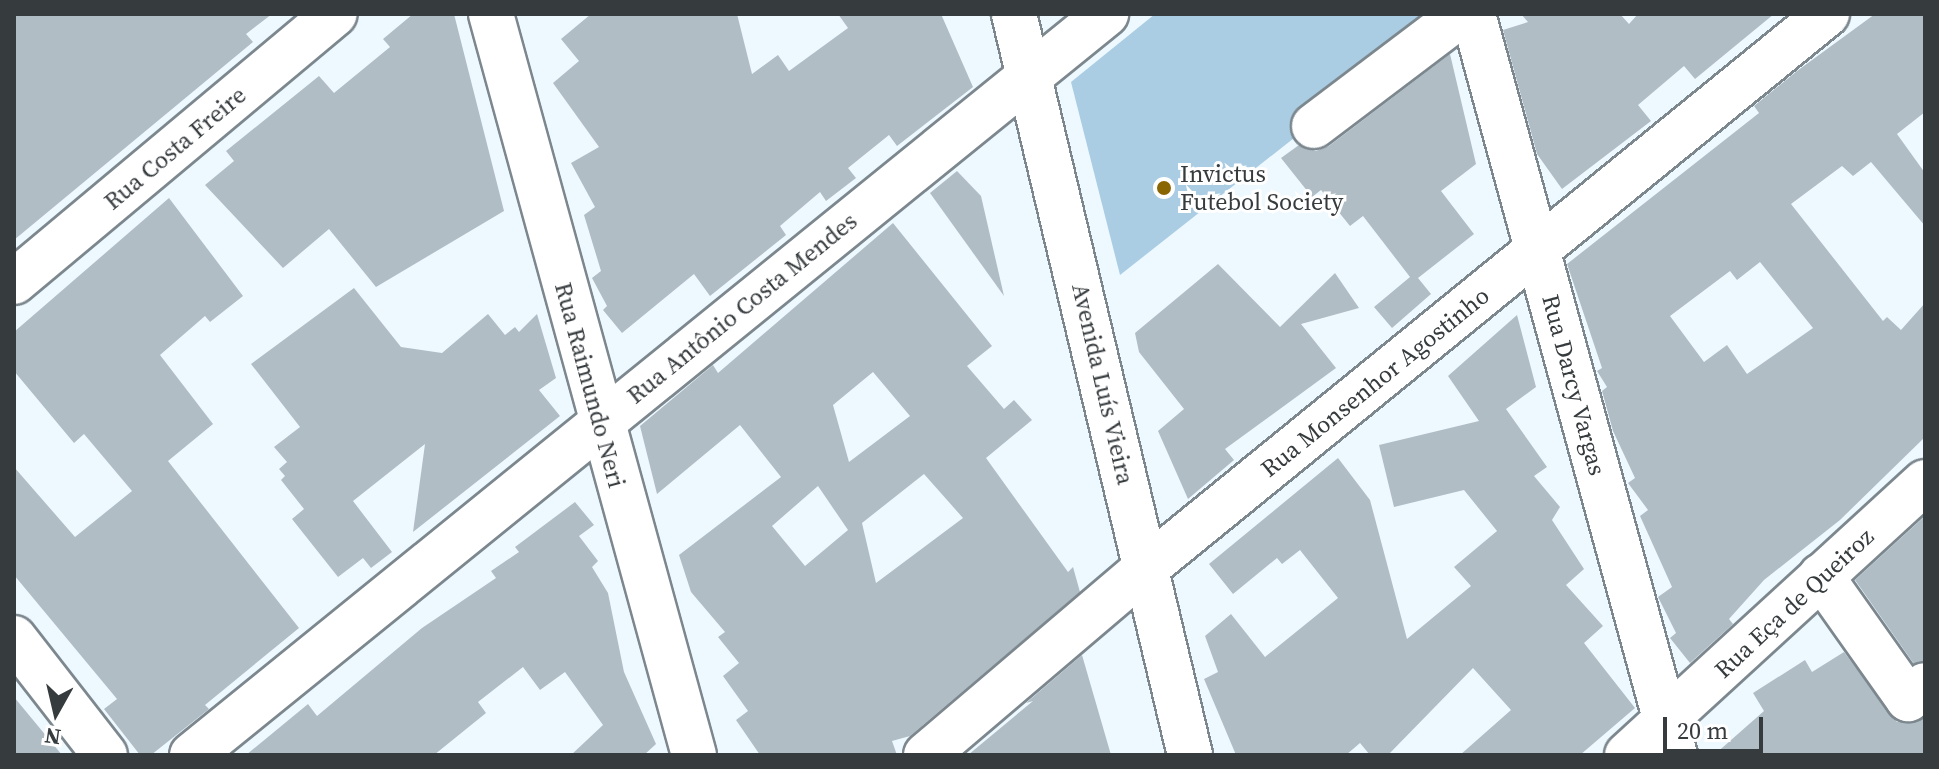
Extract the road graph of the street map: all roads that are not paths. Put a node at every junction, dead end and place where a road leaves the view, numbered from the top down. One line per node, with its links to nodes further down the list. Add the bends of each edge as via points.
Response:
1 (335, 14): 11 (street, Rua Costa Freire)
2 (491, 14): 12 (street, Rua Raimundo Neri)
3 (1014, 14): 8 (street, Avenida Luís Vieira)
4 (1106, 14): 8 (street, Rua Antônio Costa Mendes)
5 (1462, 14): 9 (street)
6 (1473, 14): 10 (street, Rua Darcy Vargas)
7 (1827, 14): 10 (street, Rua Monsenhor Agostinho)
8 (1030, 76): 12 (street, Rua Antônio Costa Mendes); 14 (street, Avenida Luís Vieira)
9 (1314, 126)
10 (1537, 250): 14 (street, Rua Monsenhor Agostinho); 18 (street, Rua Darcy Vargas)
11 (14, 282)
12 (599, 424): 20 (street, Rua Antônio Costa Mendes); 21 (street, Rua Raimundo Neri)
13 (1925, 482): 15 (street, Rua Eça de Queiroz)
14 (1146, 568): 22 (street, Rua Monsenhor Agostinho); 23 (street, Avenida Luís Vieira)
15 (1821, 576): 17 (street, via 1908,699); 18 (street, Rua Eça de Queiroz)
16 (14, 638): 19 (street)
17 (1925, 685)
18 (1671, 738): 24 (street, Rua Eça de Queiroz)
19 (105, 755)
20 (192, 755)
21 (694, 755)
22 (926, 755)
23 (1190, 755)
24 (1627, 755)

